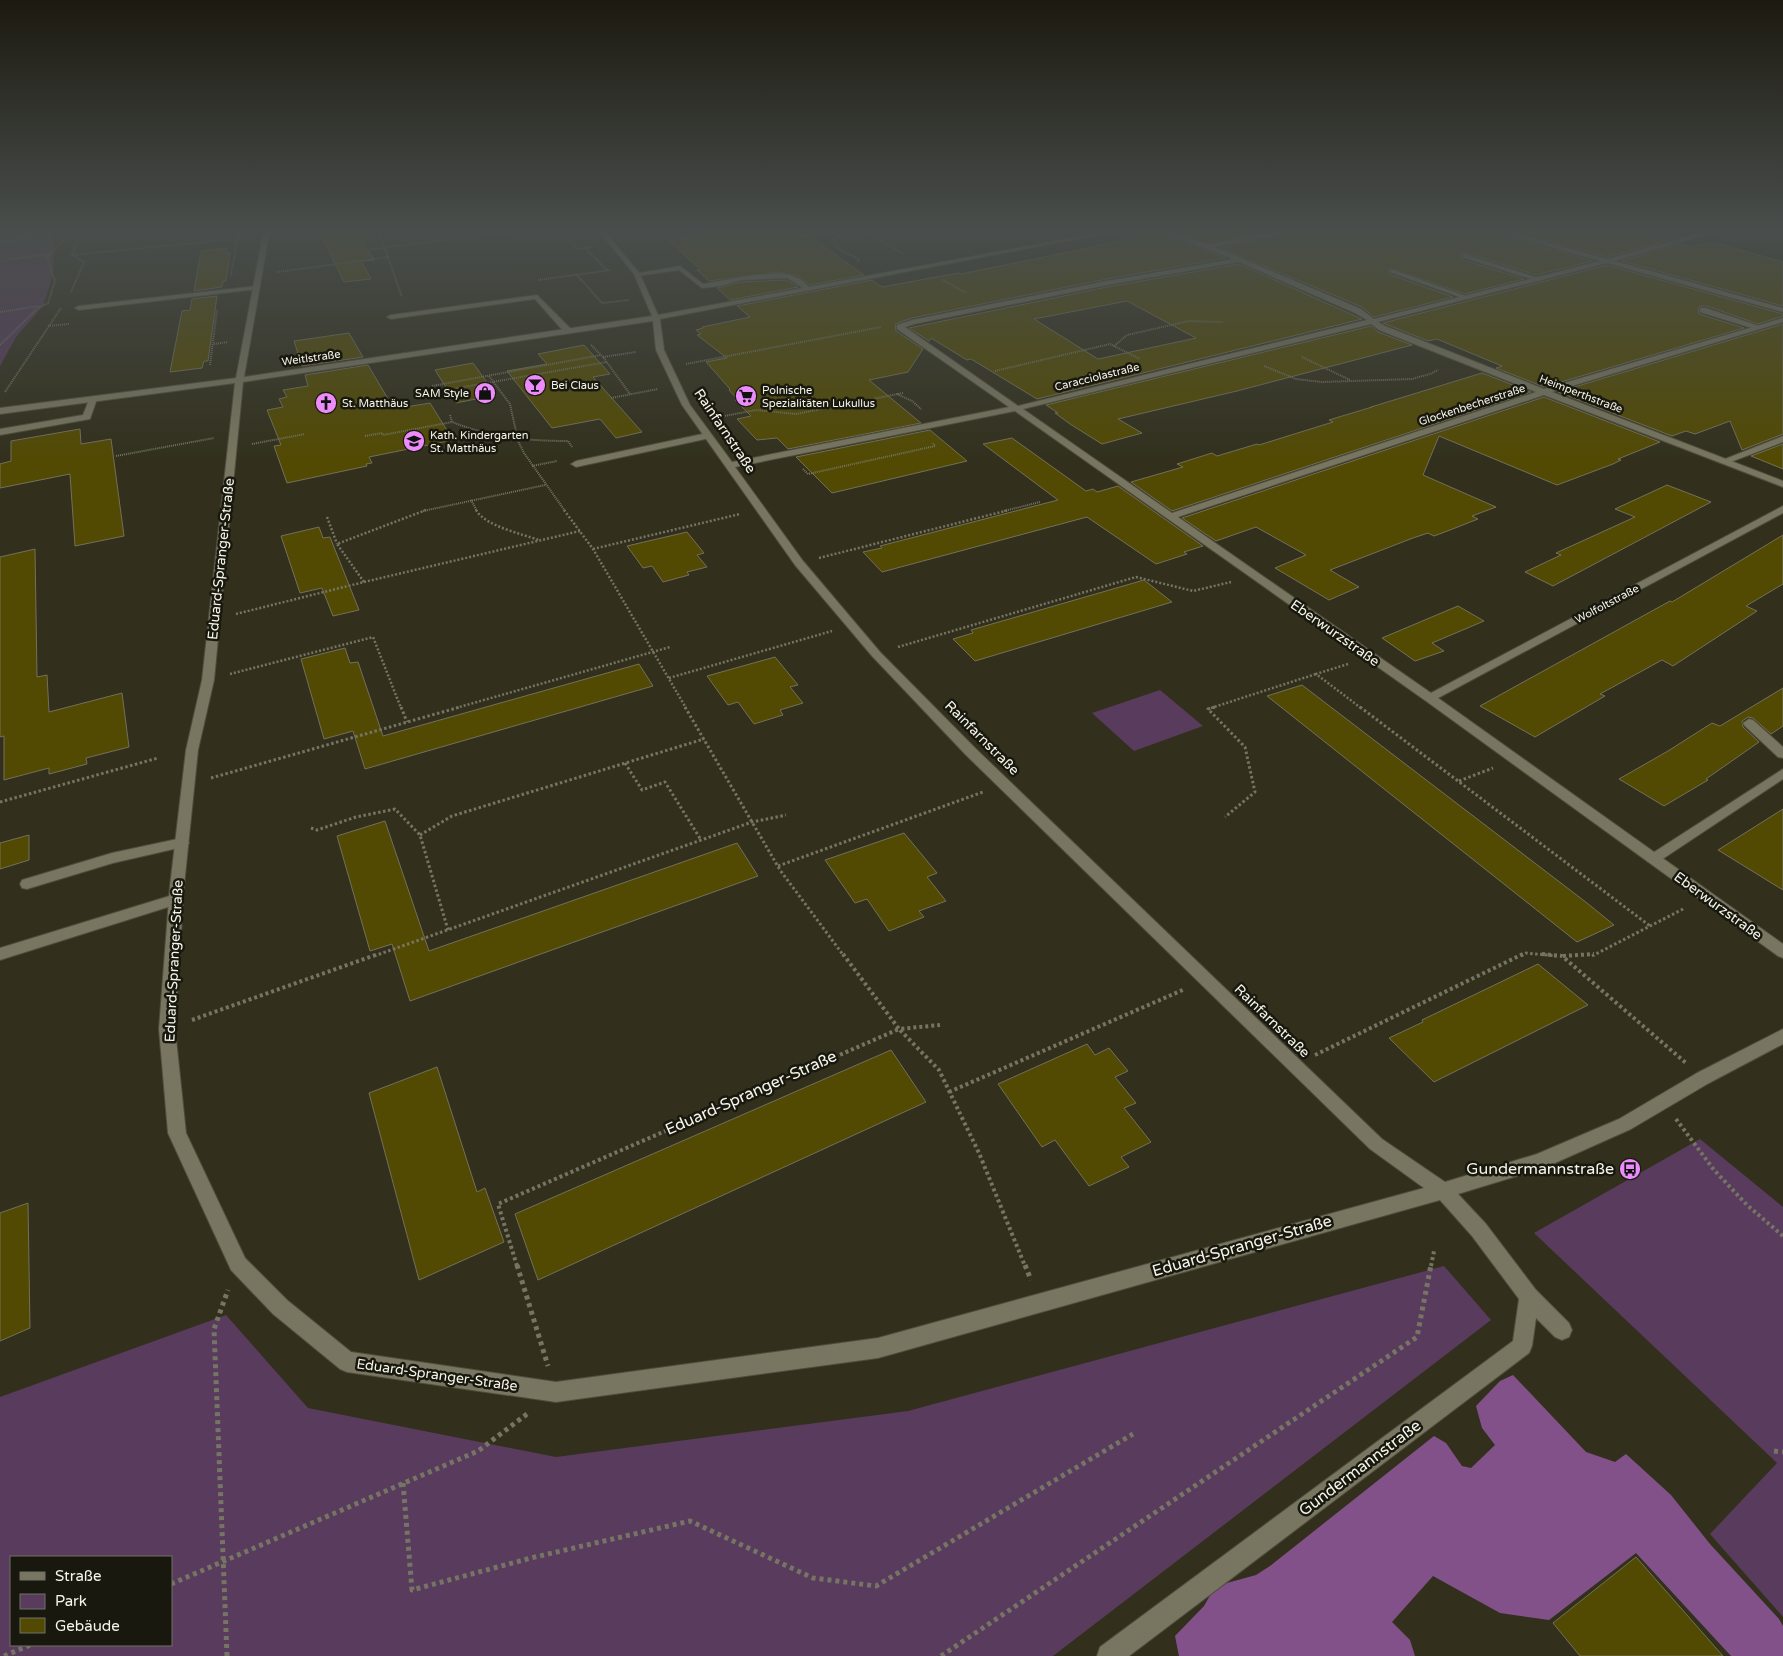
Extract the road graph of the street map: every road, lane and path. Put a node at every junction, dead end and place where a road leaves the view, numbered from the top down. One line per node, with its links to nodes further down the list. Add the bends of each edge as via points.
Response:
1 (41, 306): 17 (path)
2 (43, 306): 27 (path)
3 (61, 306): 50 (path)
4 (94, 306): 14 (street)
5 (252, 306): 39 (street, Eduard-Spranger-Straße)
6 (469, 306): 18 (street)
7 (545, 306): 25 (street)
8 (651, 306): 19 (street, Rainfarnstraße)
9 (717, 306): 19 (street, Weitlstraße)
10 (990, 306): 23 (street)
11 (1347, 306): 21 (street, Heimperthstraße)
12 (1433, 306): 21 (street, Caracciolastraße)
13 (1770, 306): 16 (street)
14 (79, 308)
15 (1703, 310): 24 (street)
16 (1783, 310)
17 (0, 312)
18 (391, 317)
19 (656, 318): 25 (street, Weitlstraße); 36 (street, Rainfarnstraße, via 660,350)
20 (1783, 320): 24 (street, Glockenbecherstraße)
21 (1372, 321): 32 (street, Heimperthstraße); 52 (street, Caracciolastraße)
22 (1223, 322): 28 (path, via 1188,322 1136,333 1127,335)
23 (902, 325): 36 (path); 37 (street, Eberwurzstraße, via 902,330)
24 (1758, 327): 45 (street, Glockenbecherstraße)
25 (568, 331): 39 (street, Weitlstraße)
26 (590, 344): 30 (path)
27 (0, 345)
28 (1114, 346): 33 (path); 37 (path, via 1110,344)
29 (636, 352): 30 (path)
30 (602, 356): 34 (path); 38 (path)
31 (1302, 357): 40 (path)
32 (1455, 358): 40 (path, via 1429,376 1400,380); 45 (street, Heimperthstraße)
33 (1143, 360)
34 (607, 362): 41 (path); 47 (path)
35 (1260, 364): 40 (path, via 1285,376 1310,382)
36 (668, 367): 43 (street, Rainfarnstraße)
37 (967, 374): 52 (street, Eberwurzstraße)
38 (489, 376): 41 (path); 42 (path)
39 (240, 380): 51 (street, Weitlstraße); 64 (street, Eduard-Spranger-Straße)
40 (1351, 380)
41 (493, 382): 44 (path); 65 (path, via 510,404)
42 (432, 386)
43 (677, 386): 47 (path); 57 (street, Rainfarnstraße)
44 (435, 392)
45 (1544, 392): 68 (street, Heimperthstraße); 79 (street, Glockenbecherstraße)
46 (903, 393): 48 (path)
47 (630, 394): 49 (path)
48 (896, 394): 54 (path); 57 (path, via 796,414 757,410)
49 (612, 398)
50 (0, 399)
51 (93, 399): 53 (street, Weitlstraße); 58 (street, via 87,416)
52 (1017, 408): 70 (street, Caracciolastraße); 79 (street, Eberwurzstraße)
53 (0, 411)
54 (924, 411)
55 (450, 415): 56 (path)
56 (452, 422): 60 (path); 65 (path, via 479,434)
57 (696, 422): 61 (street, Rainfarnstraße)
58 (0, 432)
59 (305, 434): 64 (path)
60 (366, 436)
61 (707, 436): 69 (street); 70 (street, Rainfarnstraße)
62 (928, 439): 71 (path, via 936,446 808,474)
63 (1783, 439): 68 (street)
64 (233, 441): 67 (path); 87 (street, Eduard-Spranger-Straße)
65 (518, 441): 66 (path, via 568,441); 73 (path)
66 (573, 449)
67 (116, 456)
68 (1725, 461): 72 (street, Heimperthstraße)
69 (576, 464)
70 (730, 465): 77 (street, Rainfarnstraße)
71 (798, 465)
72 (1783, 484)
73 (544, 485): 74 (path); 80 (path)
74 (471, 500): 81 (path, via 478,515 496,525); 82 (path, via 428,510)
75 (1040, 502): 84 (path)
76 (1783, 509): 96 (street, Wolfoltstraße)
77 (760, 510): 83 (path); 84 (street, Rainfarnstraße)
78 (327, 517): 82 (path)
79 (1170, 517): 92 (street, Eberwurzstraße)
80 (580, 531): 81 (path); 83 (path)
81 (540, 540): 86 (path)
82 (337, 544): 86 (path)
83 (593, 549): 90 (path)
84 (799, 563): 88 (street, Rainfarnstraße)
85 (1235, 580): 91 (path, via 1193,591 1136,577)
86 (364, 582): 87 (path)
87 (214, 619): 95 (street, Eduard-Spranger-Straße)
88 (852, 626): 91 (street, Rainfarnstraße); 94 (path)
89 (670, 647): 90 (path)
90 (654, 652): 94 (path); 97 (path)
91 (876, 654): 107 (street, Rainfarnstraße)
92 (1369, 657): 93 (path); 96 (street, Eberwurzstraße)
93 (1316, 674): 105 (path); 110 (path, via 1208,709 1245,747 1255,792)
94 (669, 678): 99 (path)
95 (208, 680): 97 (path, via 373,637); 106 (street, Eduard-Spranger-Straße)
96 (1430, 698): 102 (street, Eberwurzstraße)
97 (407, 722): 106 (path)
98 (1749, 723): 100 (street)
99 (704, 739): 103 (path); 111 (path)
100 (1783, 754)
101 (158, 758): 108 (path)
102 (1514, 759): 105 (path); 116 (street, Eberwurzstraße)
103 (625, 763): 113 (path, via 452,816); 114 (path, via 642,790 665,782)
104 (1783, 773): 116 (street)
105 (1458, 781): 121 (path)
106 (188, 784): 115 (street, Eduard-Spranger-Straße)
107 (1005, 785): 117 (path); 126 (street, Rainfarnstraße)
108 (0, 802)
109 (786, 815): 111 (path)
110 (1225, 817)
111 (752, 822): 114 (path); 117 (path)
112 (311, 828): 113 (path, via 317,830 395,809)
113 (420, 835): 122 (path)
114 (702, 840): 122 (path)
115 (182, 843): 118 (street, via 112,858); 120 (street, Eduard-Spranger-Straße)
116 (1653, 859): 119 (street, Eberwurzstraße)
117 (778, 866): 129 (path)
118 (27, 884)
119 (1706, 897): 121 (path); 123 (street, Eberwurzstraße)
120 (176, 899): 124 (street); 128 (street, Eduard-Spranger-Straße)
121 (1650, 926): 125 (path, via 1591,956)
122 (448, 930): 128 (path)
123 (1783, 952)
124 (0, 954)
125 (1562, 956): 131 (path, via 1526,953); 132 (path)
126 (1206, 979): 131 (street, Rainfarnstraße); 133 (path)
127 (940, 1025): 129 (path)
128 (168, 1029): 138 (street, Eduard-Spranger-Straße, via 177,1133)
129 (899, 1029): 133 (path, via 939,1070); 142 (path, Eduard-Spranger-Straße, via 498,1204)
130 (1783, 1036): 132 (street)
131 (1294, 1065): 135 (street, Rainfarnstraße, via 1376,1144)
132 (1703, 1078): 134 (street)
133 (949, 1092): 140 (path, via 979,1153)
134 (1661, 1103): 135 (street, via 1625,1124 1540,1161); 136 (path, via 1721,1177)
135 (1443, 1192): 139 (street, via 1479,1230); 140 (street, Eduard-Spranger-Straße)
136 (1783, 1236)
137 (1434, 1250): 152 (path, via 1417,1337)
138 (238, 1264): 142 (street, Eduard-Spranger-Straße, via 280,1307 347,1362); 147 (path, via 214,1329)
139 (1529, 1297): 141 (street); 153 (street, Gundermannstraße, via 1522,1346)
140 (1041, 1303): 142 (street, Eduard-Spranger-Straße, via 878,1348)
141 (1562, 1330)
142 (556, 1392): 146 (path, via 478,1451)
143 (1133, 1434): 146 (path, via 876,1586 813,1578 690,1521 412,1590)
144 (1774, 1451): 145 (path)
145 (1783, 1452)
146 (403, 1483): 147 (path)
147 (224, 1561): 148 (path); 151 (path)
148 (172, 1584)
149 (28, 1646): 150 (path)
150 (4, 1656)
151 (227, 1656)
152 (941, 1656)
153 (1108, 1656)

